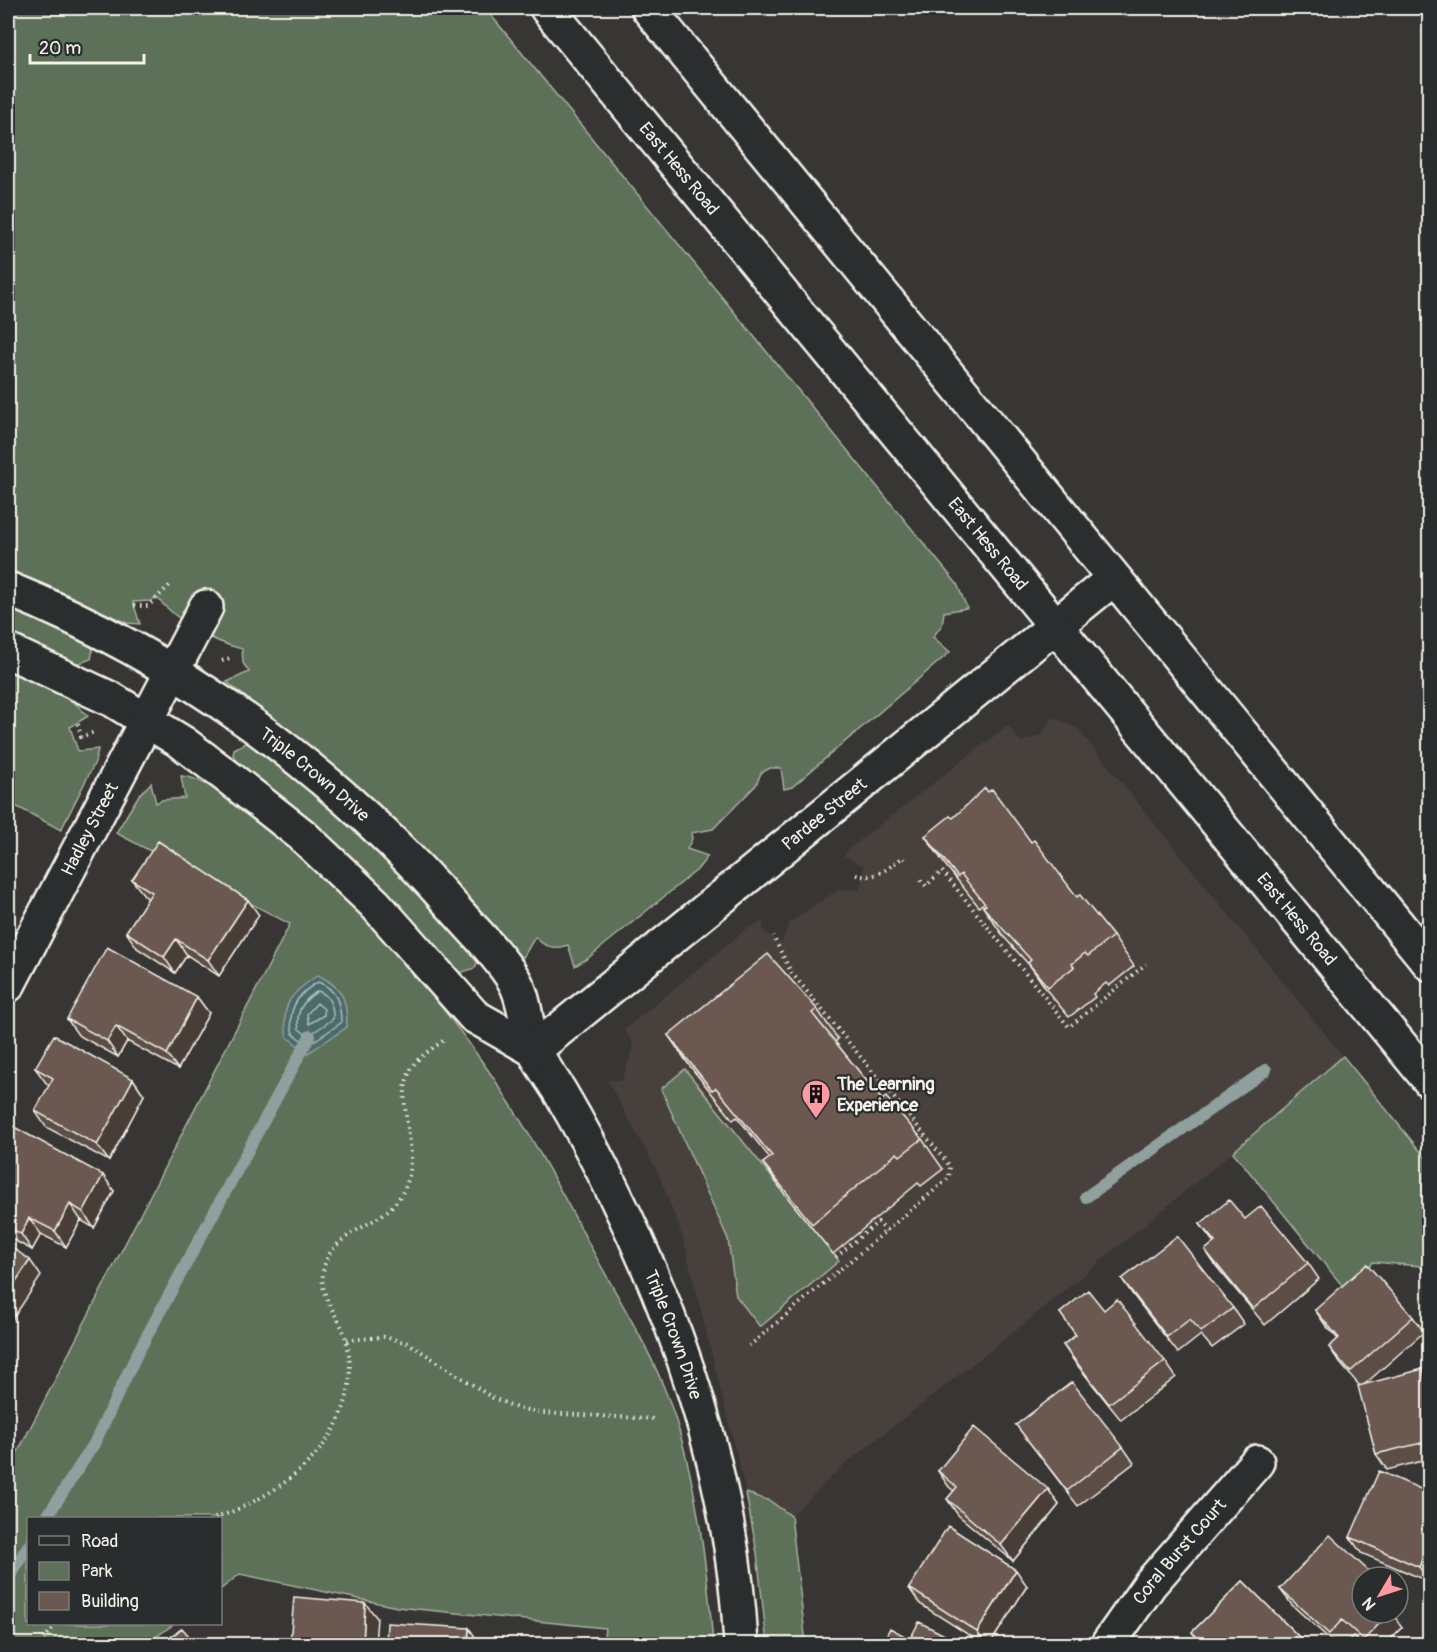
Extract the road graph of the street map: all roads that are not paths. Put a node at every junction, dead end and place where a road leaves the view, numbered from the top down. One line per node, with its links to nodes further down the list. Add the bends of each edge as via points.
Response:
1 (547, 8): 6 (street, East Hess Road)
2 (648, 8): 3 (street)
3 (1113, 579): 6 (street, Pardee Street); 10 (street)
4 (8, 589): 8 (street, Triple Crown Drive, via 79,620)
5 (206, 607): 8 (street, Hadley Street)
6 (1056, 626): 12 (street, Pardee Street); 13 (street, East Hess Road)
7 (8, 651): 9 (street, Triple Crown Drive, via 88,687)
8 (171, 672): 9 (street, Hadley Street); 12 (street, Triple Crown Drive, via 294,756 416,867 516,983)
9 (147, 720): 11 (street, Hadley Street); 12 (street, Triple Crown Drive, via 183,743 302,836 405,936 474,1016)
10 (1430, 964)
11 (8, 985)
12 (534, 1050): 15 (street, Triple Crown Drive, via 616,1197 684,1360 723,1502)
13 (1430, 1081)
14 (1257, 1462): 16 (street, Coral Burst Court, via 1150,1584)
15 (741, 1644)
16 (1108, 1644)

